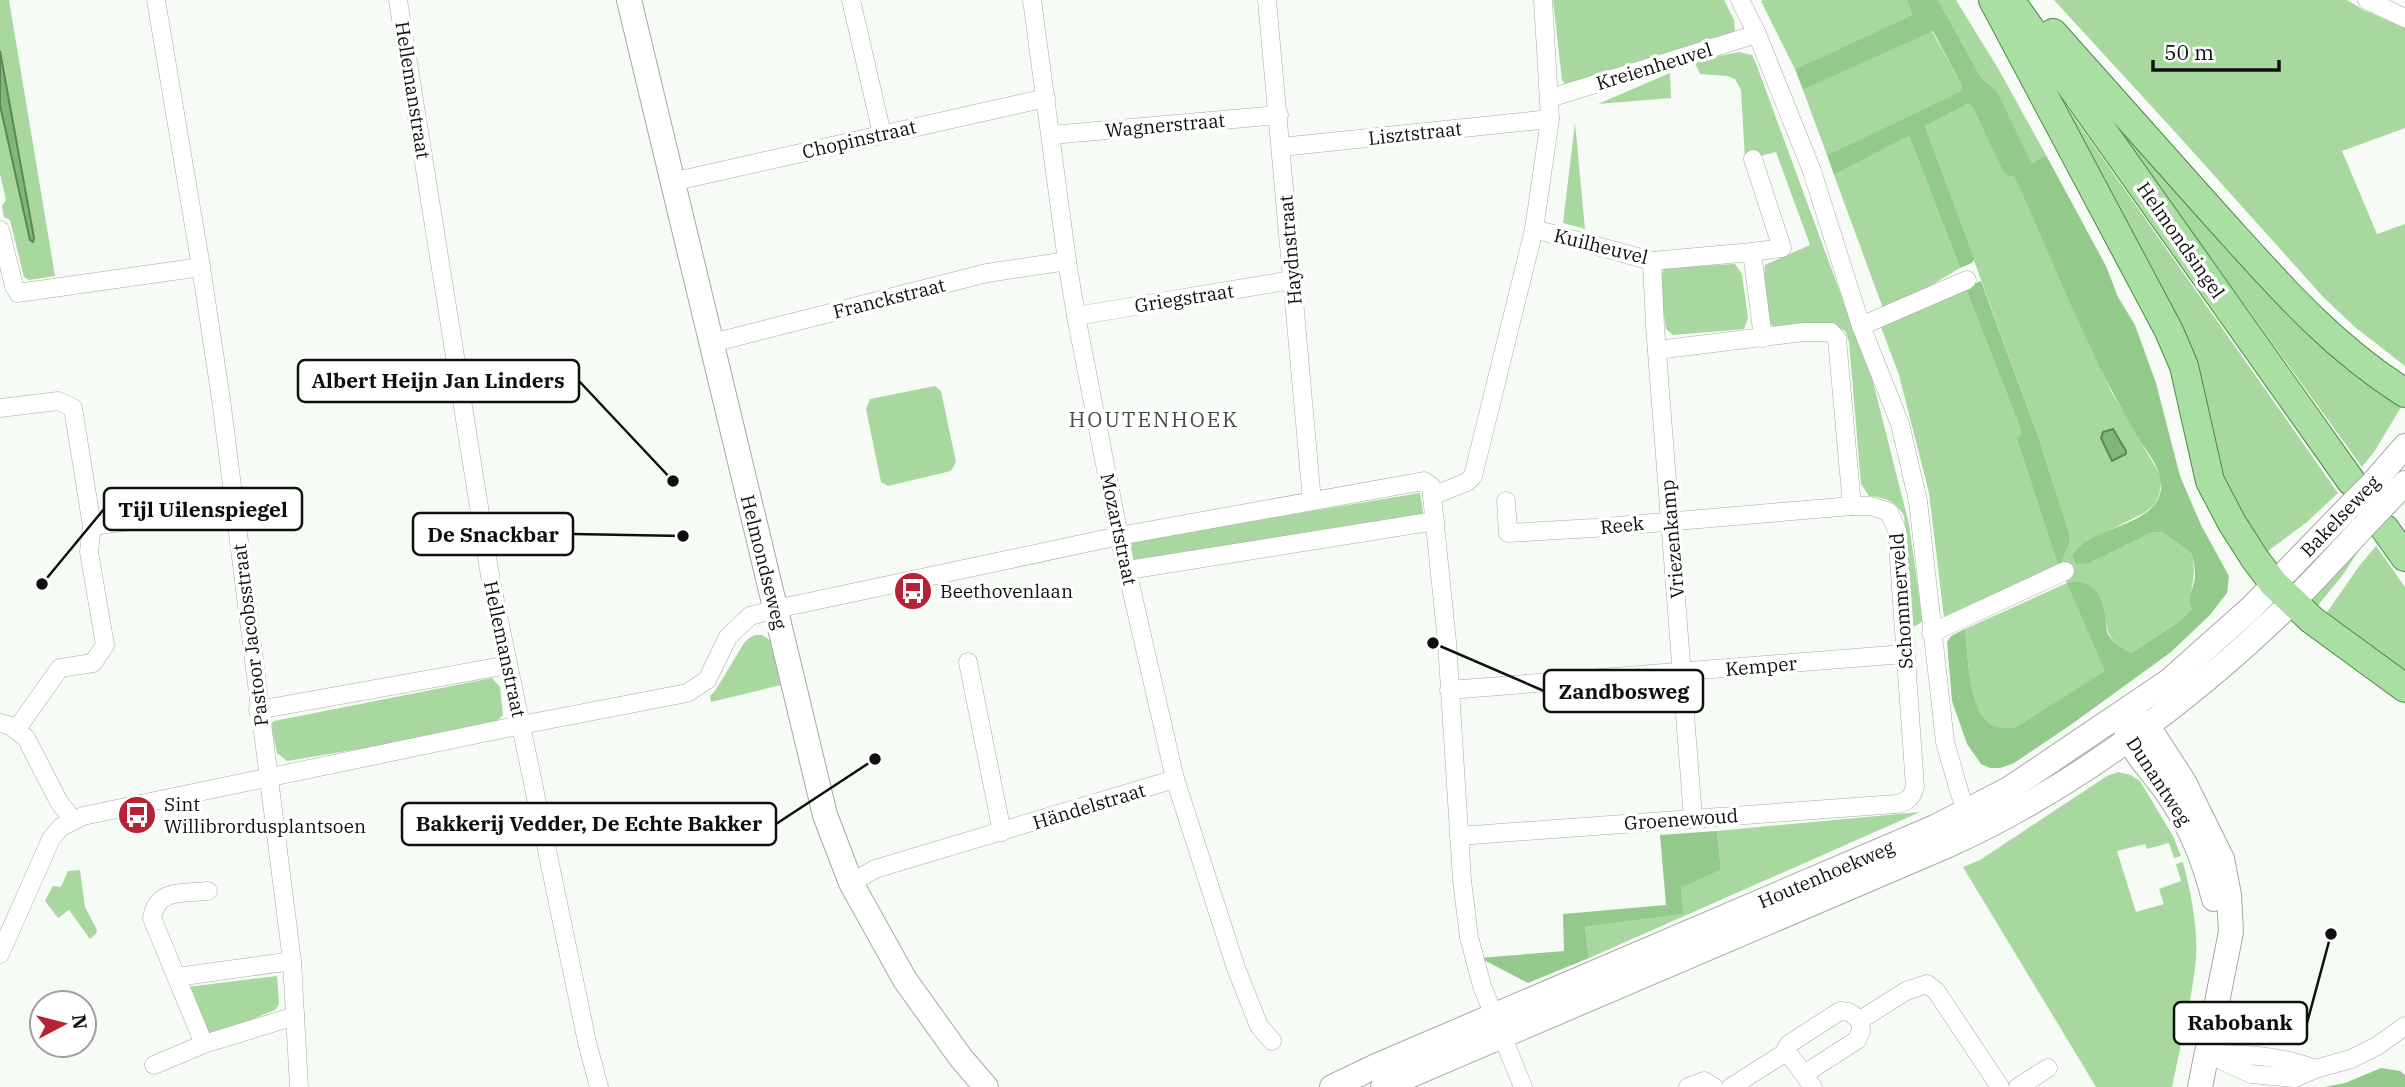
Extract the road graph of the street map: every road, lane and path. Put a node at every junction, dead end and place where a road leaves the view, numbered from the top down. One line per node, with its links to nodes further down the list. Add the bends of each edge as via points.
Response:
1 (156, 0): 27 (street, Pastoor Jacobsstraat)
2 (398, 0): 57 (street, Hellemanstraat)
3 (629, 0): 21 (street, Helmondseweg)
4 (851, 0): 17 (street)
5 (1032, 0): 13 (street, Mozartstraat)
6 (1267, 0): 15 (street, Haydnstraat)
7 (1542, 0): 14 (street)
8 (1740, 0): 12 (street, Schommerveld)
9 (2367, 0): 11 (street)
10 (2006, 2): 35 (main road, via 2049,29 2291,299 2336,343); 42 (main road, Helmondsingel); 52 (main road, via 2184,366 2210,481 2232,523)
11 (2405, 18)
12 (1757, 34): 14 (street, Kreienheuvel); 31 (street, Schommerveld, via 1812,171)
13 (1046, 98): 17 (street, Chopinstraat); 18 (street, Mozartstraat)
14 (1550, 98): 16 (street)
15 (1279, 115): 18 (street, Wagnerstraat); 19 (street, Haydnstraat)
16 (1550, 119): 19 (street, Lisztstraat); 22 (street)
17 (882, 134): 21 (street, Chopinstraat)
18 (1051, 135): 25 (street, Mozartstraat)
19 (1281, 146): 28 (street, Haydnstraat)
20 (1753, 159): 24 (street, via 1782,248)
21 (672, 181): 33 (street, Helmondseweg)
22 (1534, 229): 26 (street, Kuilheuvel); 39 (street, via 1474,476)
23 (0, 230): 27 (street, via 18,293)
24 (1752, 252): 26 (street, Kuilheuvel); 32 (street)
25 (1067, 261): 30 (street, Mozartstraat); 33 (street, Franckstraat, via 987,273)
26 (1652, 261): 34 (street, Vriezenkamp)
27 (201, 267): 44 (street, Pastoor Jacobsstraat)
28 (1292, 280): 30 (street, Griegstraat); 41 (street, Haydnstraat)
29 (1967, 280): 31 (street)
30 (1076, 316): 48 (street, Mozartstraat)
31 (1861, 326): 54 (street, Schommerveld, via 1900,424 1918,501)
32 (1763, 338): 34 (street); 43 (street, via 1831,332 1837,339)
33 (712, 343): 53 (street, Helmondseweg)
34 (1657, 350): 45 (street, Vriezenkamp)
35 (2405, 393)
36 (0, 408): 47 (street, via 58,401 73,408)
37 (2405, 446): 42 (street, Bakelseweg)
38 (2405, 482): 42 (street, Bakelseweg)
39 (1432, 496): 41 (street, via 1431,486 1424,481); 46 (street)
40 (1506, 500): 45 (street, Reek, via 1508,533)
41 (1312, 501): 48 (street)
42 (2368, 505): 49 (main road, Helmondsingel); 52 (street, Bakelseweg)
43 (1852, 506): 45 (street, Reek); 55 (street, Schommerveld, via 1882,509 1894,519)
44 (234, 507): 47 (street); 61 (street, Pastoor Jacobsstraat)
45 (1670, 520): 58 (street, Vriezenkamp)
46 (1435, 522): 50 (street); 60 (street)
47 (92, 526): 64 (street, via 89,552 104,645 93,663 60,668)
48 (1119, 536): 50 (street, Mozartstraat); 53 (street)
49 (2405, 557)
50 (1128, 570): 67 (street, Mozartstraat)
51 (2065, 571): 54 (street, Schommerveld)
52 (2283, 593): 59 (main road, via 2312,621); 62 (street, Houtenhoekweg); 65 (street, Houtenhoekweg, via 2205,680)
53 (776, 609): 63 (street, via 750,616 728,636 707,680 687,693); 74 (street, Helmondseweg, via 825,815)
54 (1931, 634): 71 (street, Schommerveld, via 1945,742)
55 (1904, 654): 58 (street, Kemper); 68 (street, Schommerveld, via 1915,787)
56 (968, 662): 72 (street)
57 (508, 665): 61 (street); 63 (street, Hellemanstraat)
58 (1682, 673): 60 (street, Kemper); 69 (street, Vriezenkamp)
59 (2405, 688)
60 (1449, 690): 73 (street)
61 (258, 710): 66 (street, Pastoor Jacobsstraat)
62 (2123, 713): 65 (street, Dunantweg); 71 (street, Houtenhoekweg, via 2010,789)
63 (521, 725): 66 (street); 91 (street, Hellemanstraat)
64 (8, 727): 70 (street, via 26,738)
65 (2137, 732): 71 (street, Houtenhoekweg, via 2058,785); 86 (street, Dunantweg, via 2184,782 2222,859 2231,932)
66 (268, 777): 70 (street); 77 (street, Pastoor Jacobsstraat)
67 (1175, 779): 72 (street, Händelstraat); 83 (street, Mozartstraat, via 1236,968 1259,1026)
68 (1903, 803): 69 (street, Groenewoud)
69 (1693, 818): 73 (street, Groenewoud)
70 (72, 820): 76 (street, via 51,839)
71 (1972, 822): 82 (street, Houtenhoekweg)
72 (1002, 832): 74 (street, Händelstraat, via 875,869)
73 (1459, 836): 82 (street, via 1475,967)
74 (851, 883): 92 (street, Helmondseweg, via 905,980)
75 (208, 891): 78 (street, via 163,896 154,905 152,918)
76 (0, 954)
77 (292, 961): 78 (street); 79 (street, Pastoor Jacobsstraat)
78 (177, 977): 84 (street)
79 (295, 1016): 84 (street); 90 (street, Pastoor Jacobsstraat)
80 (1860, 1020): 85 (street, via 1840,1011 1789,1044); 89 (street, via 1857,1040); 99 (street, via 1906,991 1927,984)
81 (2405, 1026): 86 (street, via 2351,1059 2315,1069 2295,1061 2246,1054)
82 (1498, 1027): 93 (street, Houtenhoekweg, via 1376,1066); 94 (street, Houtenhoekweg); 95 (street)
83 (1272, 1041)
84 (204, 1044): 87 (street)
85 (1783, 1054): 89 (street, via 1791,1057); 98 (street)
86 (2208, 1054): 101 (street, Dunantweg)
87 (154, 1066)
88 (2048, 1068): 100 (street)
89 (1808, 1080)
90 (299, 1087)
91 (599, 1087)
92 (986, 1087)
93 (1332, 1087)
94 (1382, 1087)
95 (1523, 1087)
96 (1688, 1087): 97 (street, via 1704,1081)
97 (1714, 1087)
98 (1731, 1087)
99 (2000, 1087)
100 (2018, 1087)
101 (2200, 1087)

